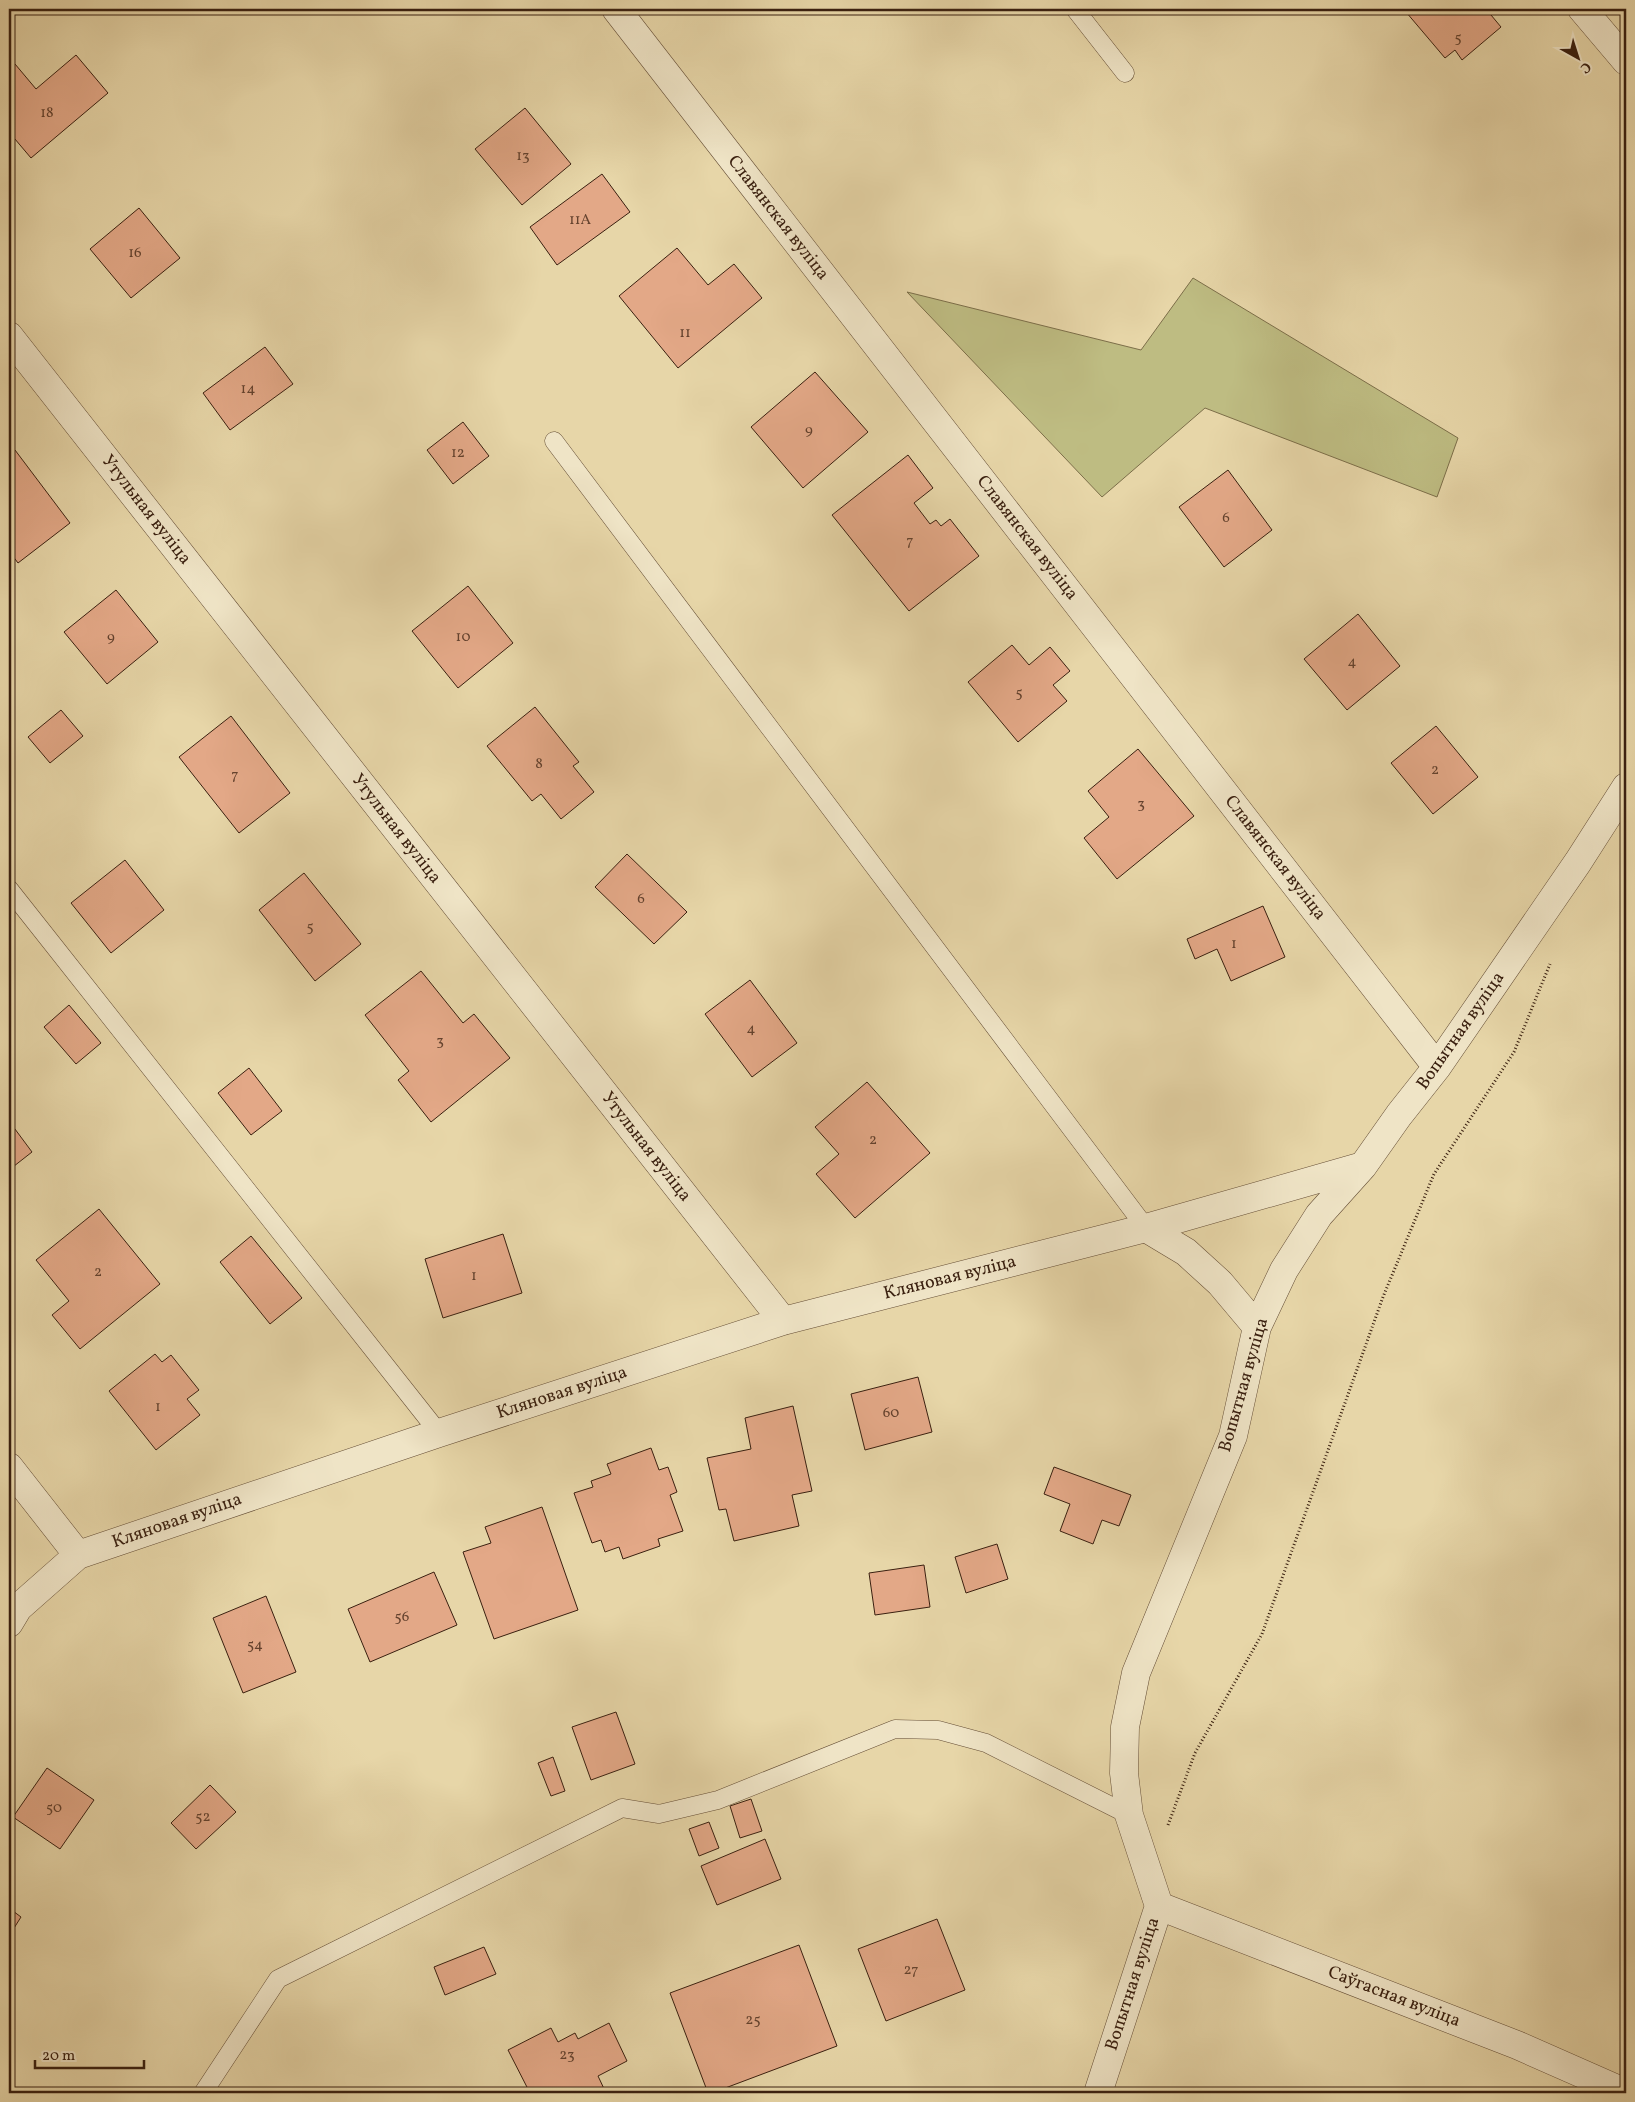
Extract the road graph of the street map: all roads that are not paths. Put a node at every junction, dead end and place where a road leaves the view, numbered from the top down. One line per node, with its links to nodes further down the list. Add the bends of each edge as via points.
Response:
1 (616, 9): 10 (street, Славянская вуліца)
2 (1075, 9): 5 (lane)
3 (1582, 9): 4 (street)
4 (1626, 61)
5 (1125, 72)
6 (9, 336): 13 (street, Утульная вуліца)
7 (554, 441): 12 (lane)
8 (1626, 787): 10 (street, Вопытная вуліца)
9 (9, 889): 15 (lane)
10 (1437, 1067): 11 (street, Вопытная вуліца)
11 (1363, 1166): 12 (street, Кляновая вуліца); 14 (street, Вопытная вуліца, via 1319,1215 1284,1270)
12 (1146, 1228): 13 (street, Кляновая вуліца); 14 (street, via 1186,1252 1220,1283)
13 (783, 1321): 15 (street, Кляновая вуліца)
14 (1257, 1327): 19 (street, Вопытная вуліца, via 1233,1436 1136,1673 1125,1727 1124,1773)
15 (439, 1433): 17 (street, Кляновая вуліца)
16 (9, 1467): 17 (street)
17 (78, 1555): 18 (street, Кляновая вуліца, via 18,1608)
18 (9, 1622)
19 (1129, 1815): 20 (street, Вопытная вуліца); 22 (lane, via 986,1743 938,1730 895,1729 718,1800 659,1814 622,1808 278,1979)
20 (1159, 1906): 21 (street, Вопытная вуліца); 23 (street, Саўгасная вуліца, via 1517,2045)
21 (1095, 2092)
22 (203, 2093)
23 (1626, 2093)

